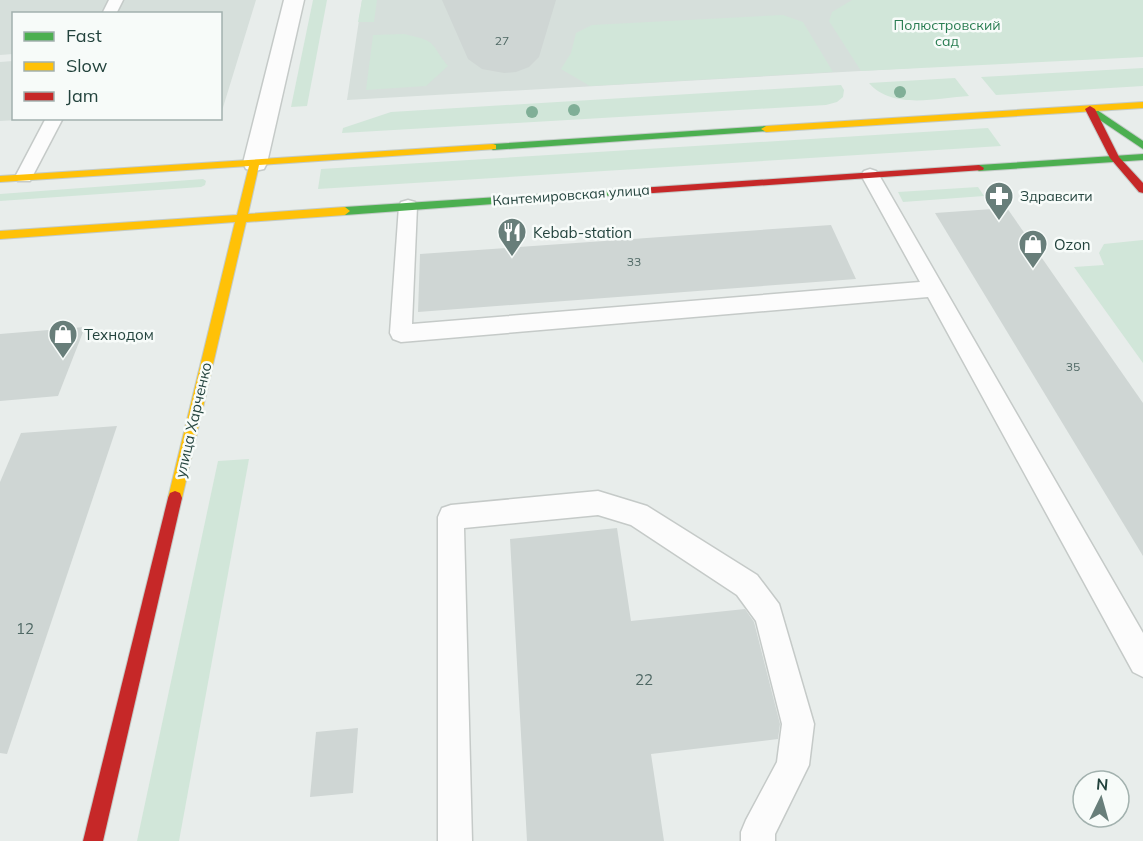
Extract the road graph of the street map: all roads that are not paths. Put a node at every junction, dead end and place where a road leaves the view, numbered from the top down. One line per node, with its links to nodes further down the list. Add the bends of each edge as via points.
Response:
1 (294, 0): 8 (street, улица Харченко)
2 (1143, 105): 3 (main road)
3 (1090, 109): 5 (main road); 7 (main road); 8 (main road)
4 (54, 120): 10 (lane)
5 (1143, 146)
6 (1143, 157): 7 (main road, Кантемировская улица)
7 (1115, 158): 9 (main road, Кантемировская улица); 12 (main road)
8 (255, 163): 10 (main road); 14 (main road, улица Харченко)
9 (870, 175): 13 (main road, Кантемировская улица); 16 (lane)
10 (24, 177): 11 (main road)
11 (0, 179)
12 (1143, 190)
13 (408, 206): 14 (main road, Кантемировская улица); 16 (lane, via 401,333)
14 (242, 218): 15 (main road, Кантемировская улица); 18 (main road, улица Харченко)
15 (0, 235)
16 (934, 289): 17 (lane)
17 (1143, 662)
18 (93, 841)
19 (455, 841): 20 (lane, via 451,517 598,503 638,515 737,578 769,614 798,724 793,765 758,832)
20 (758, 841)

